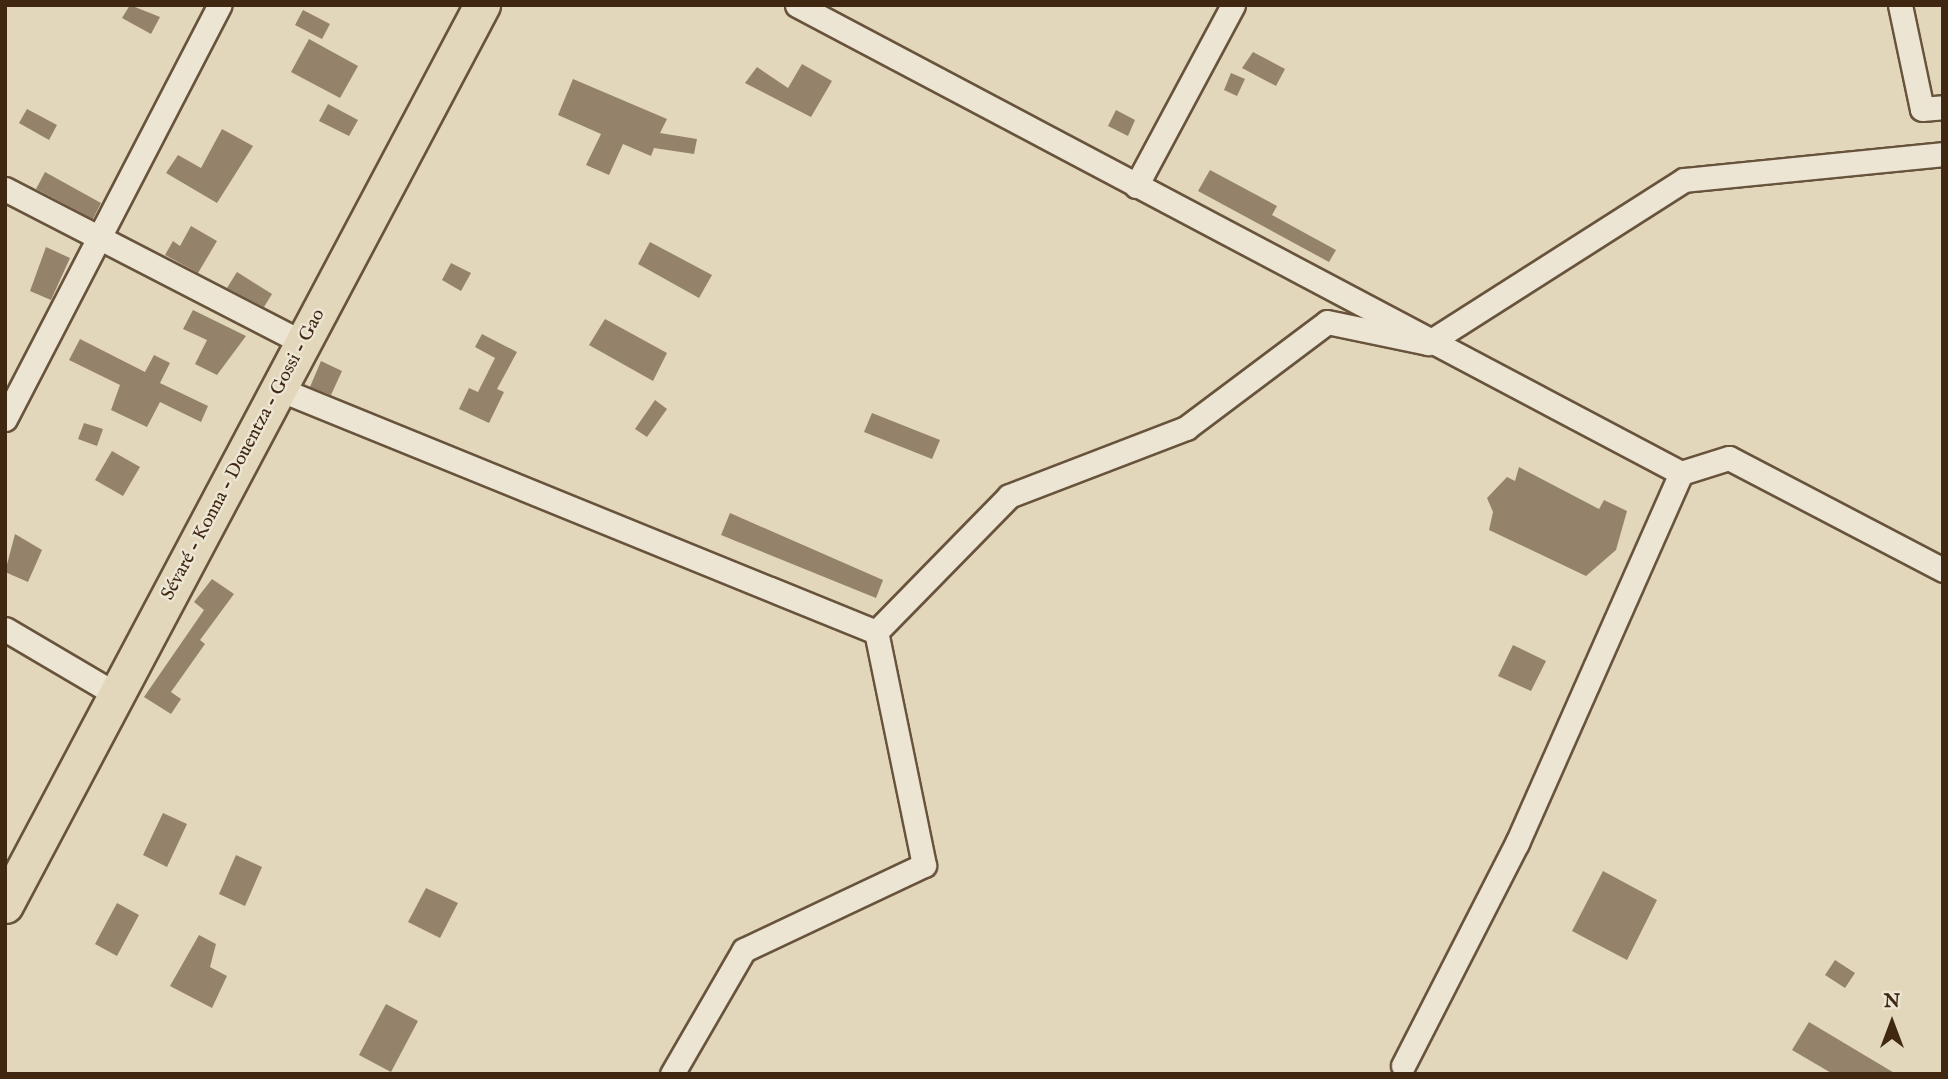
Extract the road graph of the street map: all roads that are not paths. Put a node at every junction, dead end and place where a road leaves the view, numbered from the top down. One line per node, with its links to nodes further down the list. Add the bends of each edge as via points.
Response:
1 (220, 5): 10 (street)
2 (482, 5): 11 (main road, Sévaré - Konna - Douentza - Gossi - Gao)
3 (797, 5): 8 (street)
4 (1233, 5): 8 (street)
5 (1900, 5): 6 (street, via 1922,109)
6 (1943, 107)
7 (1943, 154): 12 (street, via 1684,180)
8 (1136, 186): 12 (street)
9 (5, 189): 10 (street)
10 (100, 236): 11 (street); 14 (street)
11 (303, 343): 13 (main road, Sévaré - Konna - Douentza - Gossi - Gao)
12 (1428, 343): 15 (street); 18 (street, via 1327,322 1185,428 1009,496)
13 (279, 389): 18 (street); 19 (main road, Sévaré - Konna - Douentza - Gossi - Gao)
14 (5, 419)
15 (1681, 473): 16 (street, via 1729,458); 21 (street, via 1517,843)
16 (1943, 570)
17 (5, 629): 19 (street)
18 (876, 632): 22 (street, via 924,865 744,950)
19 (117, 695): 20 (main road, Sévaré - Konna - Douentza - Gossi - Gao)
20 (5, 905)
21 (1403, 1066)
22 (672, 1074)

